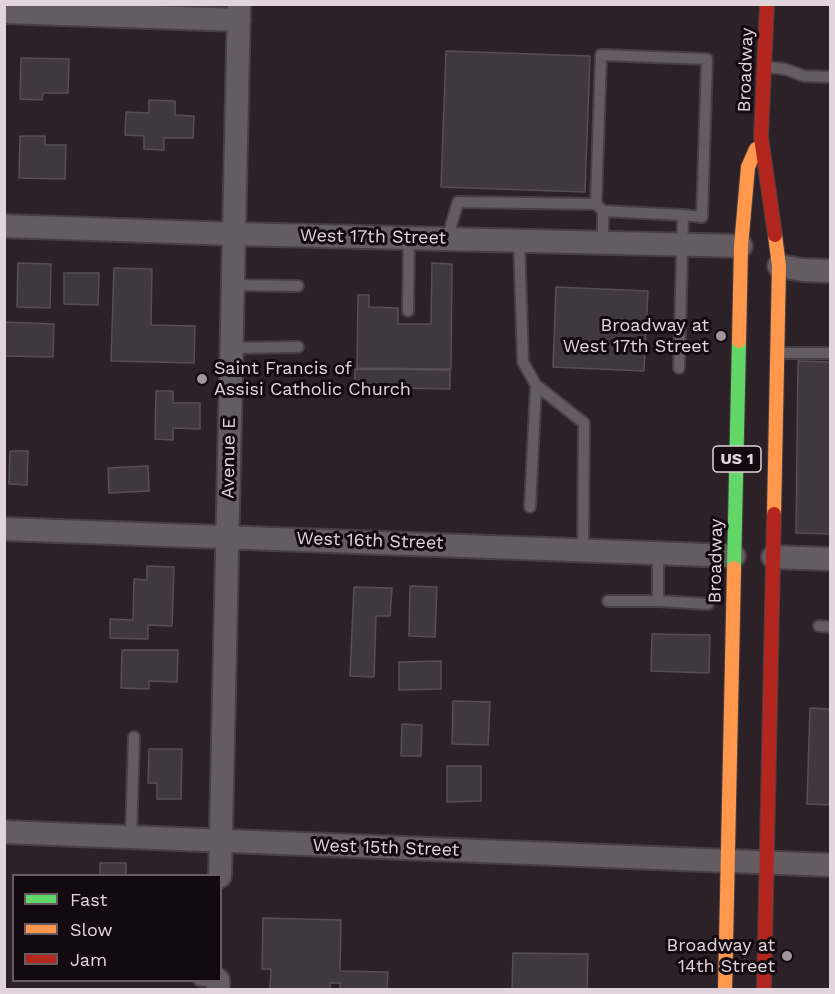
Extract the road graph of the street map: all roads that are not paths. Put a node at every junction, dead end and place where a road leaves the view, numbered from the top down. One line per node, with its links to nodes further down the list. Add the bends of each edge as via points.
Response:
1 (767, 4): 4 (main road, Broadway / US 1)
2 (4, 12): 3 (street)
3 (239, 12): 10 (street, Avenue E)
4 (764, 67): 5 (lane); 6 (main road, Broadway / US 1)
5 (831, 77)
6 (761, 137): 16 (main road, Broadway / US 1, via 748,167); 17 (main road, Broadway / US 1)
7 (600, 208): 8 (lane); 8 (lane, via 601,55 707,59 702,217); 12 (lane, via 458,202); 14 (lane)
8 (683, 215): 15 (lane)
9 (4, 226): 10 (street, West 17th Street)
10 (234, 234): 11 (street, West 17th Street); 19 (street, Avenue E)
11 (409, 238): 12 (street, West 17th Street); 21 (lane)
12 (447, 239): 13 (street, West 17th Street)
13 (519, 240): 14 (street, West 17th Street); 27 (lane, via 523,362)
14 (603, 242): 15 (street, West 17th Street)
15 (681, 244): 16 (street, West 17th Street); 26 (lane)
16 (741, 246): 33 (main road, Broadway / US 1)
17 (779, 266): 18 (street); 24 (main road, Broadway / US 1)
18 (831, 271)
19 (232, 285): 20 (lane); 23 (street, Avenue E)
20 (298, 286)
21 (408, 311)
22 (298, 347): 23 (lane)
23 (231, 348): 30 (street, Avenue E)
24 (777, 353): 25 (lane); 34 (main road, Broadway / US 1)
25 (831, 353)
26 (679, 368)
27 (536, 385): 28 (lane); 31 (lane, via 584,423)
28 (530, 507)
29 (4, 529): 30 (street, West 16th Street)
30 (227, 536): 31 (street, West 16th Street); 42 (street, Avenue E)
31 (583, 550): 32 (street, West 16th Street)
32 (658, 553): 33 (street, West 16th Street); 37 (lane)
33 (734, 556): 43 (main road, Broadway / US 1)
34 (773, 557): 35 (street); 44 (main road, Broadway / US 1)
35 (831, 559)
36 (608, 601): 37 (lane)
37 (658, 601): 38 (lane)
38 (708, 604)
39 (134, 737): 41 (lane)
40 (4, 832): 41 (street, West 15th Street)
41 (131, 837): 42 (street, West 15th Street)
42 (221, 841): 43 (street, West 15th Street); 46 (street, Avenue E)
43 (728, 861): 44 (street, West 15th Street); 47 (main road, Broadway / US 1)
44 (767, 863): 45 (street, West 15th Street); 48 (main road, Broadway / US 1)
45 (831, 865)
46 (220, 874)
47 (725, 990)
48 (764, 990)

